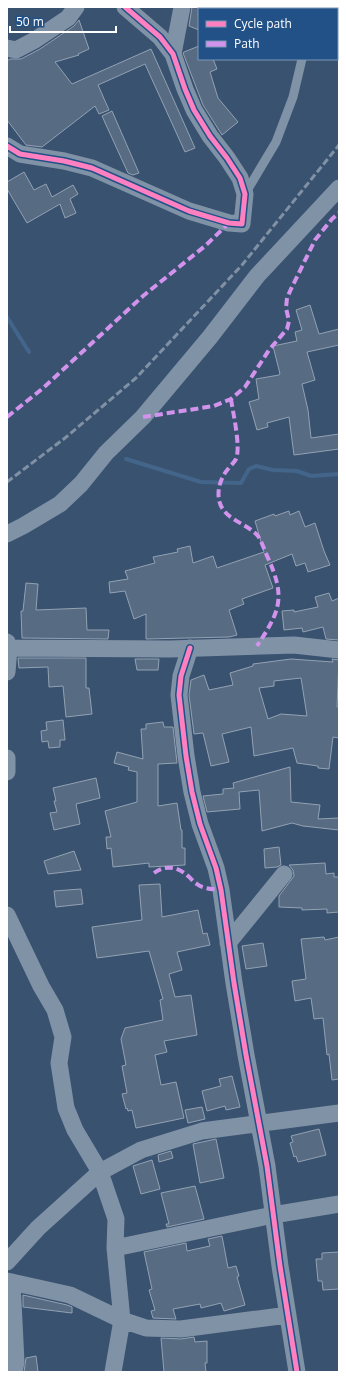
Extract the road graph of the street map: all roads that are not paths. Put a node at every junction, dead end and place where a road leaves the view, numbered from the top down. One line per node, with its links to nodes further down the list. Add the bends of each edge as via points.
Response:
1 (76, 7): 4 (street, via 68,18 35,40 16,50)
2 (125, 7): 5 (street, via 160,37)
3 (182, 7): 5 (street)
4 (7, 48)
5 (173, 54): 9 (street, via 194,110 240,178)
6 (302, 60): 9 (lane, via 293,97 276,142)
7 (7, 146): 9 (street, via 20,154 92,168 189,211 229,223 242,224)
8 (339, 188): 10 (street, via 257,276 152,407 81,484 60,504)
9 (245, 194)
10 (7, 534)
11 (8, 646): 12 (street); 14 (street)
12 (190, 648): 13 (street, via 294,645); 19 (street, via 181,676 179,695 186,756 200,824 221,890)
13 (339, 650)
14 (7, 672)
15 (7, 758): 16 (street)
16 (7, 772)
17 (284, 874): 19 (street)
18 (7, 915): 22 (street, via 55,1010 63,1037 59,1063 66,1108 75,1130)
19 (228, 943): 21 (street)
20 (339, 1113): 21 (street)
21 (260, 1123): 22 (street, via 202,1131 141,1150); 24 (street)
22 (100, 1172): 25 (street, via 116,1219); 26 (street, via 38,1228)
23 (339, 1204): 24 (street)
24 (273, 1215): 25 (street); 28 (street)
25 (115, 1248): 29 (street)
26 (7, 1262)
27 (10, 1282): 29 (street, via 70,1295); 30 (street, via 16,1362)
28 (288, 1314): 29 (street, via 181,1329 146,1328); 32 (street)
29 (122, 1320): 31 (street)
30 (14, 1372)
31 (113, 1372)
32 (296, 1372)

